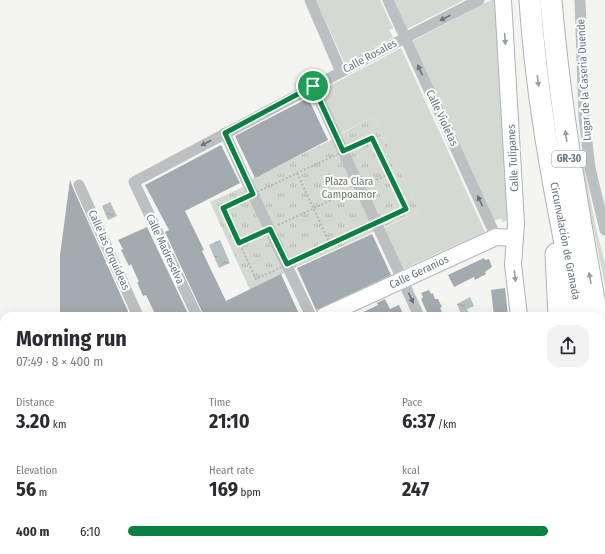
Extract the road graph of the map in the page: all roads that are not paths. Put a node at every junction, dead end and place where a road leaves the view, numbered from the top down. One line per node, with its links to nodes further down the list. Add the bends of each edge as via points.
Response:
1 (310, 0): 9 (street)
2 (388, 0): 8 (street, Calle Violetas)
3 (479, 0): 8 (street, Calle Rosales, one-way to 8)
4 (503, 0): 17 (street, Calle Tulipanes, one-way to 17)
5 (530, 0): 14 (highway, Circunvalación de Granada / GR-30, one-way to 14, via 542,120)
6 (551, 0): 27 (highway, Circunvalación de Granada / GR-30, one-way to 6, via 568,153)
7 (580, 0): 15 (street, Lugar de la Caseria Duende, via 584,117 590,168)
8 (405, 38): 9 (street, Calle Rosales); 16 (street, Calle Violetas, one-way to 8)
9 (341, 72): 10 (street, Calle Rosales)
10 (313, 86): 11 (street, Calle Rosales); 18 (street)
11 (225, 133): 12 (street, Calle Rosales, one-way to 12); 21 (street)
12 (134, 182): 20 (street, Calle Madreselva)
13 (79, 185): 19 (street, Calle las Orquídeas)
14 (556, 200): 25 (highway, via 553,229); 26 (highway, Circunvalación de Granada / GR-30)
15 (605, 230)
16 (496, 237): 17 (street, Calle Geranios); 18 (street, Calle Geranios)
17 (515, 238): 24 (street, Calle Tulipanes, one-way to 24, via 513,265)
18 (402, 280): 22 (street, Calle Geranios); 23 (street, one-way to 23)
19 (136, 312)
20 (195, 312)
21 (310, 312)
22 (333, 312)
23 (417, 312)
24 (519, 312)
25 (559, 312)
26 (579, 312)
27 (596, 312)

